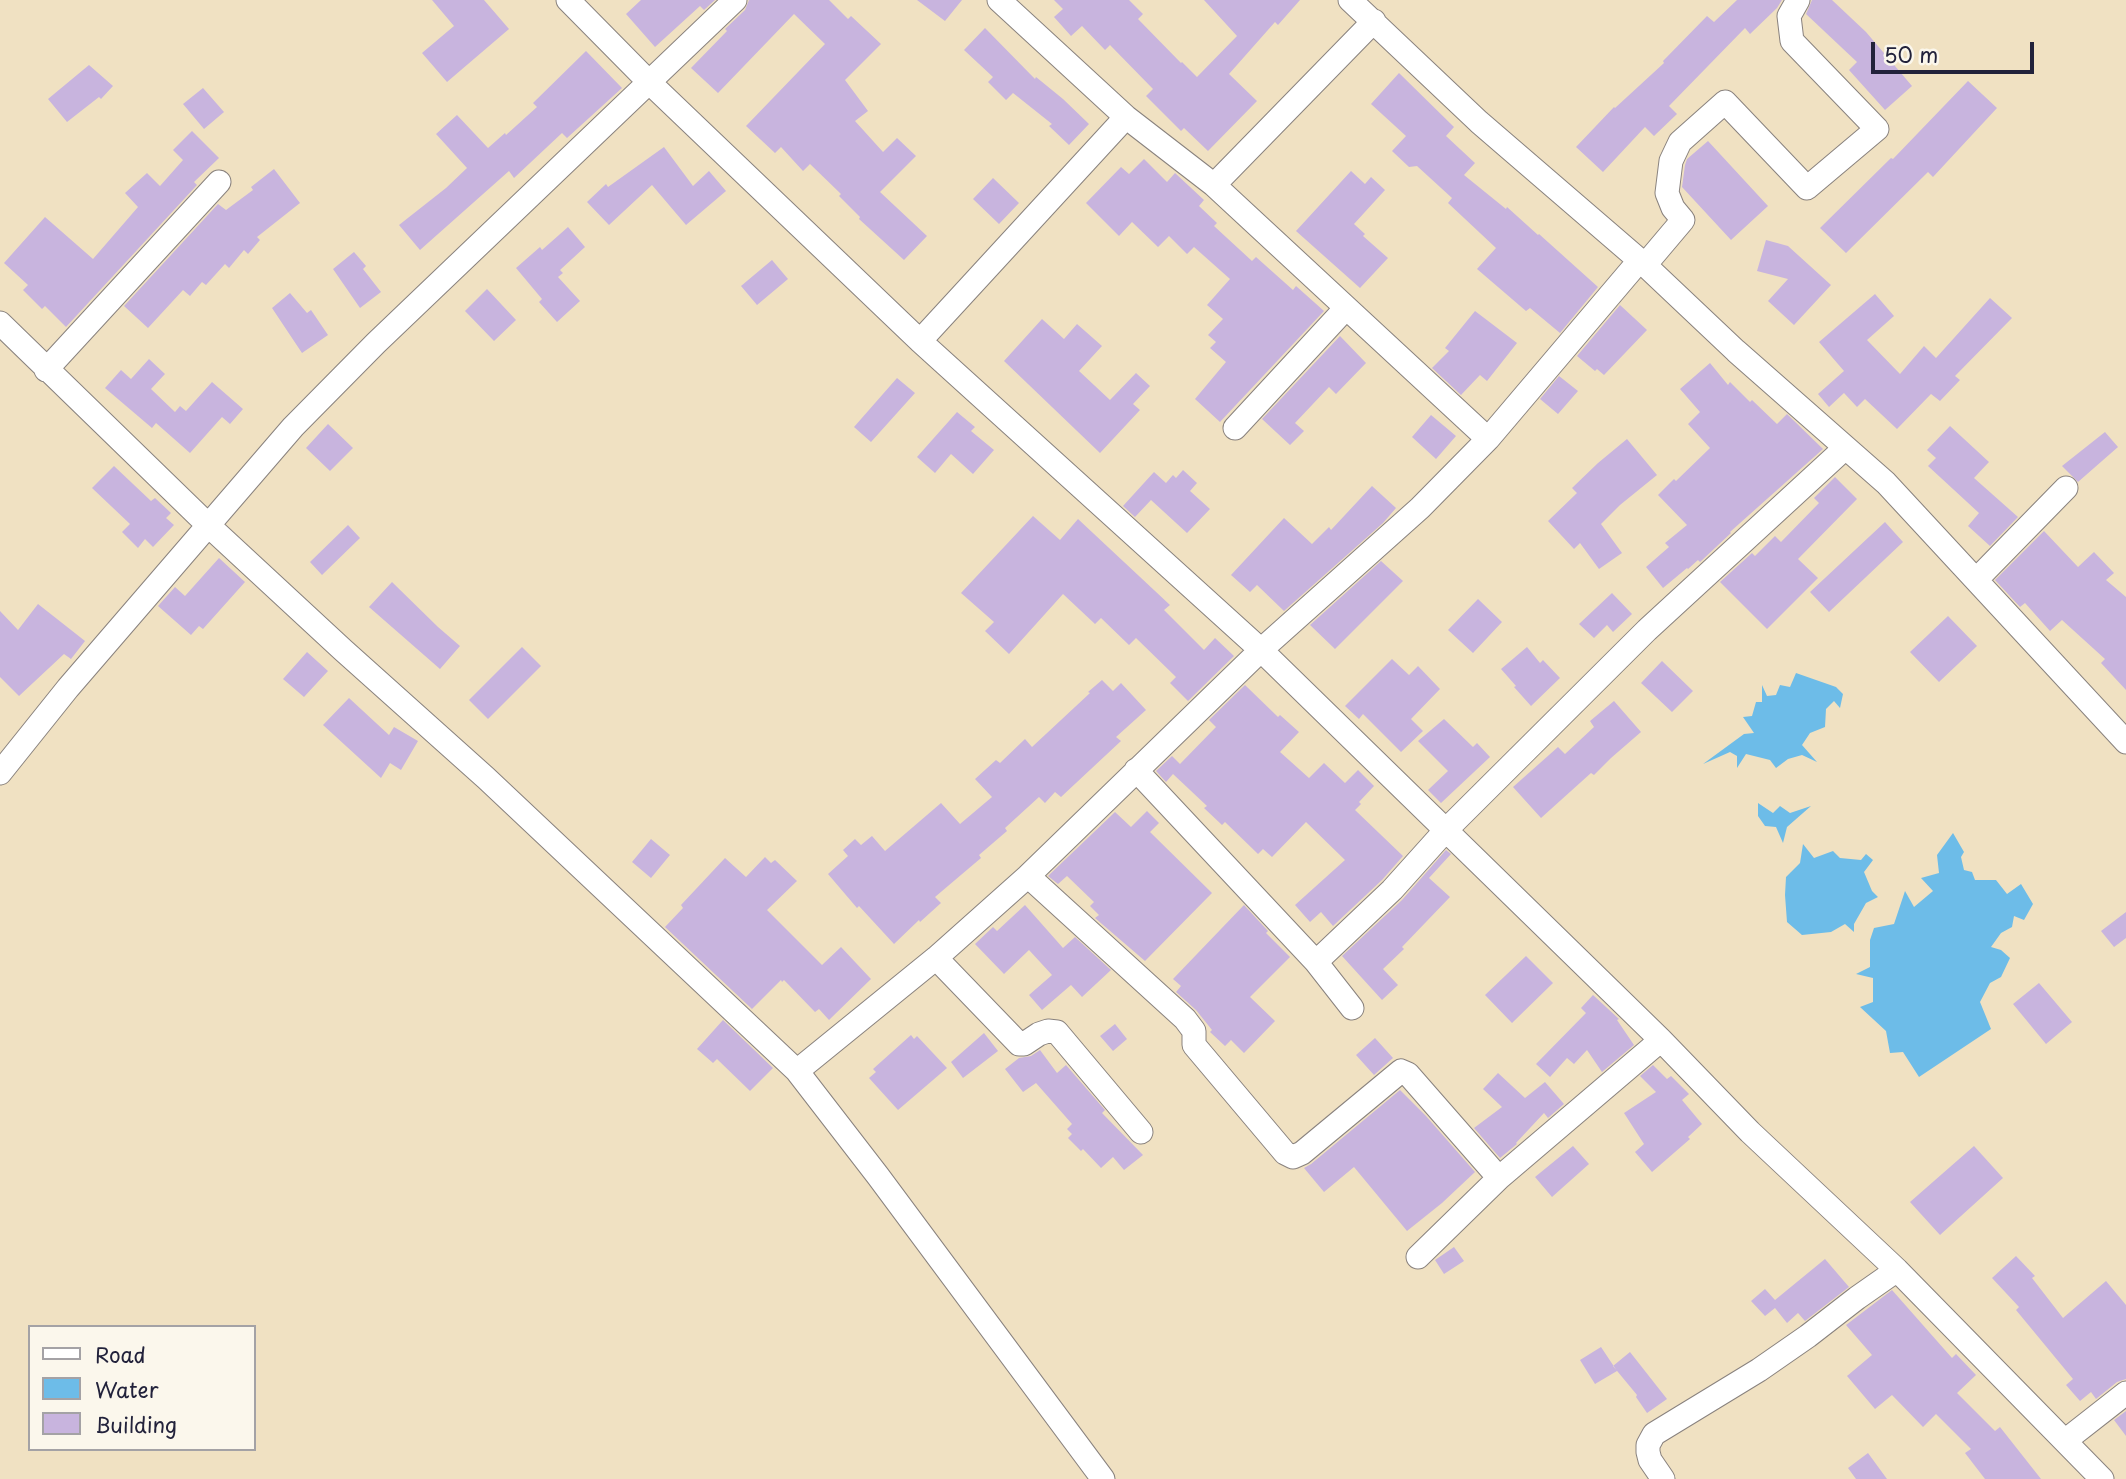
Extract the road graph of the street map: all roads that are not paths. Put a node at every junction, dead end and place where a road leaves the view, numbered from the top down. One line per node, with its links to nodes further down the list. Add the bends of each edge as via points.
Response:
1 (568, 0): 7 (street)
2 (735, 0): 7 (street)
3 (999, 0): 8 (street)
4 (1350, 0): 6 (street)
5 (1798, 0): 11 (street, via 1789,16 1792,41 1877,129 1807,188 1725,102 1680,142 1671,161 1667,193 1683,220)
6 (1374, 21): 10 (street); 11 (street, via 1479,122)
7 (650, 83): 14 (street); 20 (street, via 376,343 293,427)
8 (1126, 117): 10 (street); 14 (street)
9 (219, 182): 15 (street)
10 (1214, 185): 12 (street)
11 (1642, 263): 17 (street); 18 (street)
12 (1346, 308): 16 (street); 17 (street)
13 (0, 323): 15 (street)
14 (920, 341): 22 (street)
15 (46, 370): 20 (street)
16 (1235, 428)
17 (1488, 439): 22 (street, via 1420,508)
18 (1845, 448): 21 (street, via 1886,483); 26 (street, via 1647,630)
19 (2066, 488): 21 (street)
20 (208, 524): 25 (street); 32 (street)
21 (1976, 580): 23 (street)
22 (1261, 650): 24 (street); 26 (street)
23 (2126, 742)
24 (1136, 770): 27 (street); 29 (street)
25 (0, 773)
26 (1445, 831): 29 (street, via 1392,890); 31 (street)
27 (1028, 876): 28 (street); 34 (street, via 1185,1019 1194,1031 1194,1045 1285,1153 1293,1157 1302,1153 1401,1071)
28 (936, 958): 32 (street); 33 (street, via 1019,1044 1048,1031 1057,1032)
29 (1316, 962): 30 (street)
30 (1352, 1008)
31 (1661, 1040): 34 (street); 36 (street)
32 (797, 1071): 39 (street)
33 (1141, 1132)
34 (1499, 1178): 35 (street)
35 (1419, 1257)
36 (1896, 1270): 38 (street); 40 (street, via 1759,1370 1654,1434 1648,1451)
37 (2126, 1393): 38 (street)
38 (2066, 1440): 41 (street)
39 (1103, 1479)
40 (1663, 1479)
41 (2102, 1479)

